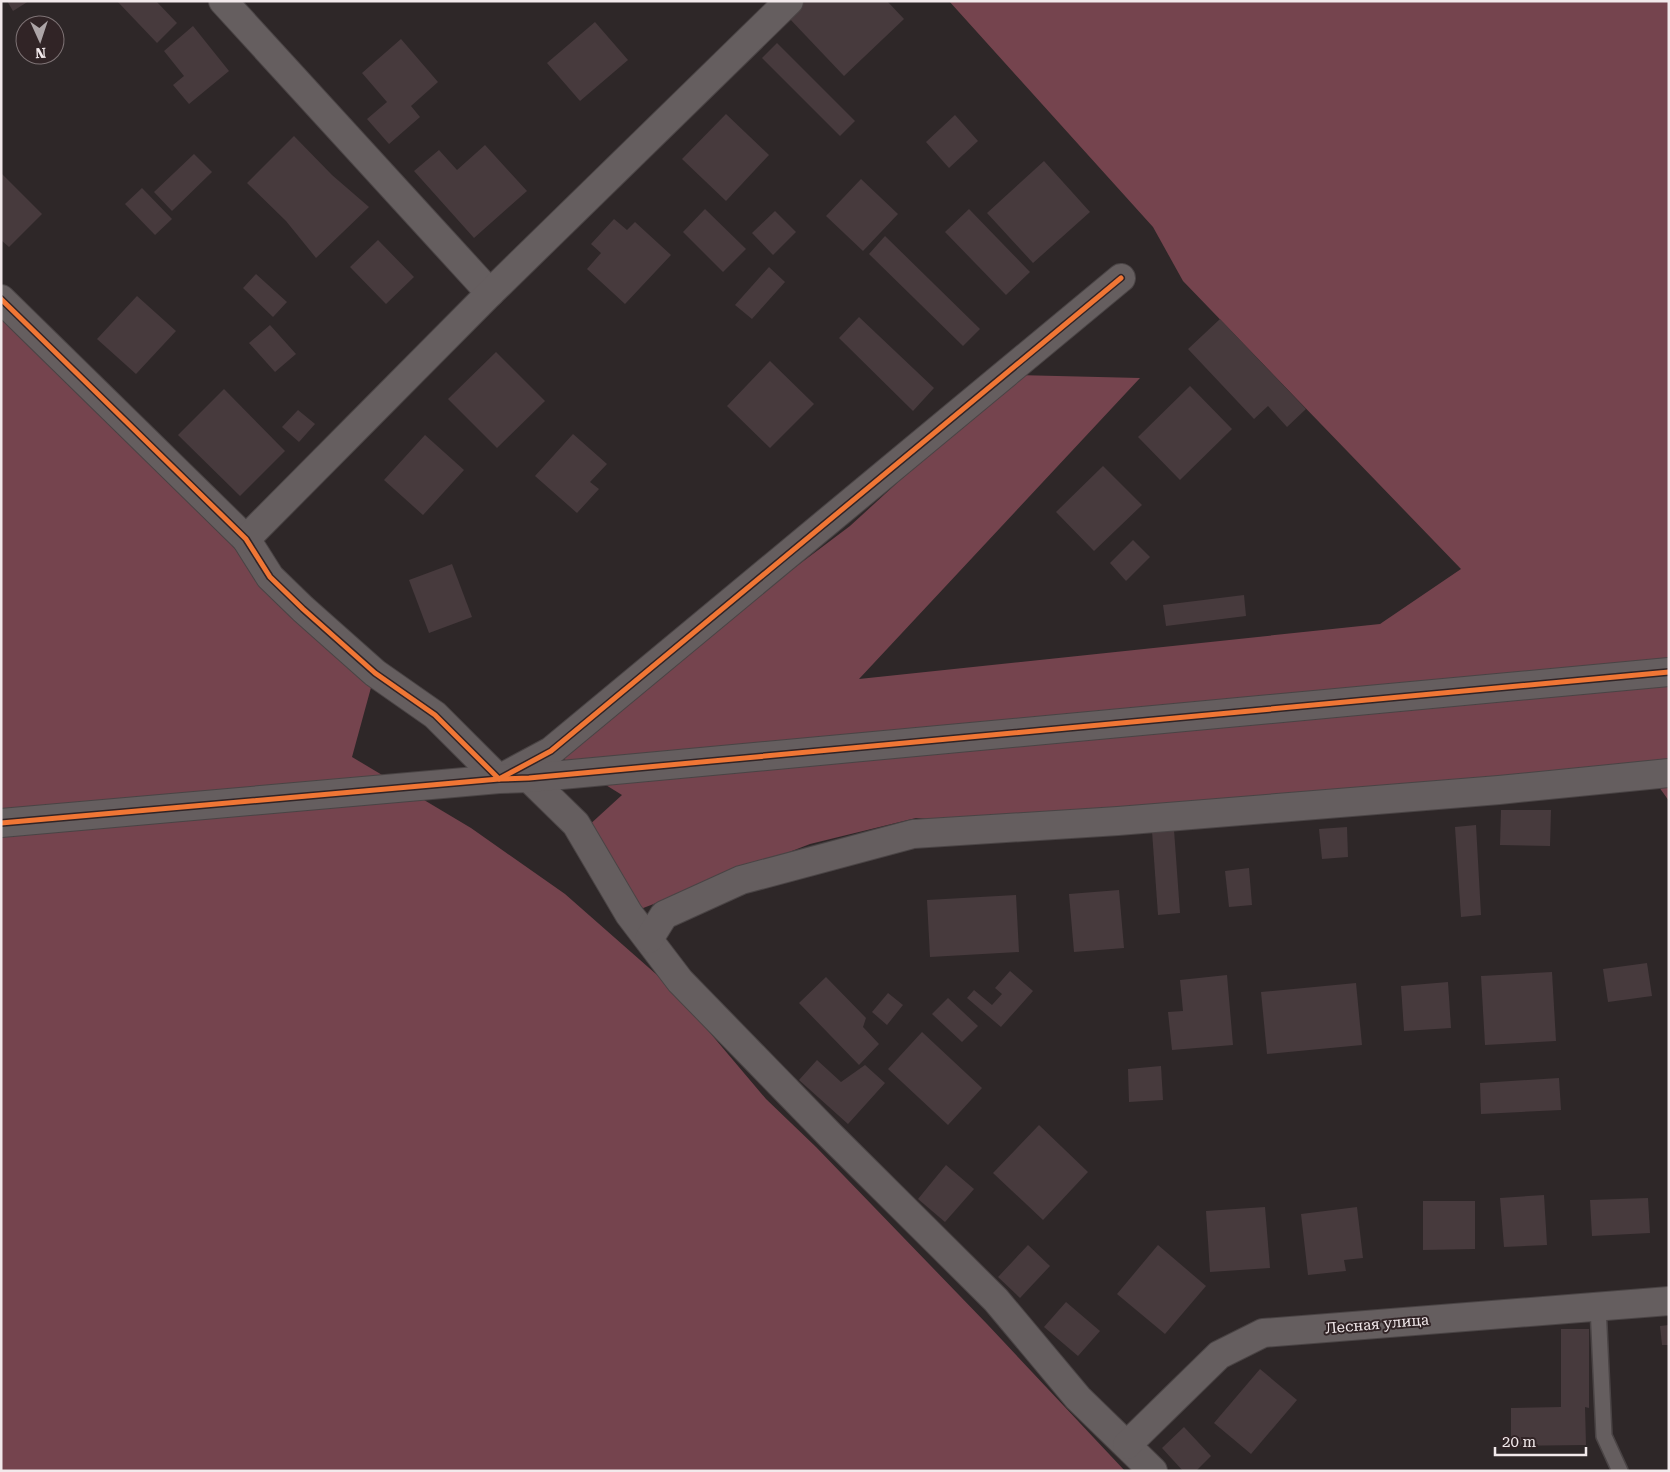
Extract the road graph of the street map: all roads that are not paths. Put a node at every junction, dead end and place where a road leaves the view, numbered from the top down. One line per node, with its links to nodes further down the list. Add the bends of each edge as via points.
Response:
1 (223, 1): 4 (street)
2 (789, 1): 4 (street)
3 (1120, 278): 10 (street, via 551,751)
4 (490, 293): 6 (street)
5 (1, 299): 6 (street)
6 (246, 539): 10 (street, via 270,576 303,609 375,673 435,715)
7 (1669, 672): 9 (street)
8 (1669, 773): 12 (street, via 1118,821 913,834 741,880 664,915)
9 (529, 778): 10 (street); 12 (street, via 576,824 629,914)
10 (499, 779): 11 (street)
11 (1, 823)
12 (649, 939): 15 (street, via 680,981 996,1300 1078,1398)
13 (1669, 1301): 14 (street, Лесная улица)
14 (1598, 1306): 15 (street, Лесная улица, via 1263,1333 1219,1355); 17 (lane, via 1604,1436)
15 (1127, 1445): 16 (street)
16 (1153, 1471)
17 (1620, 1471)

